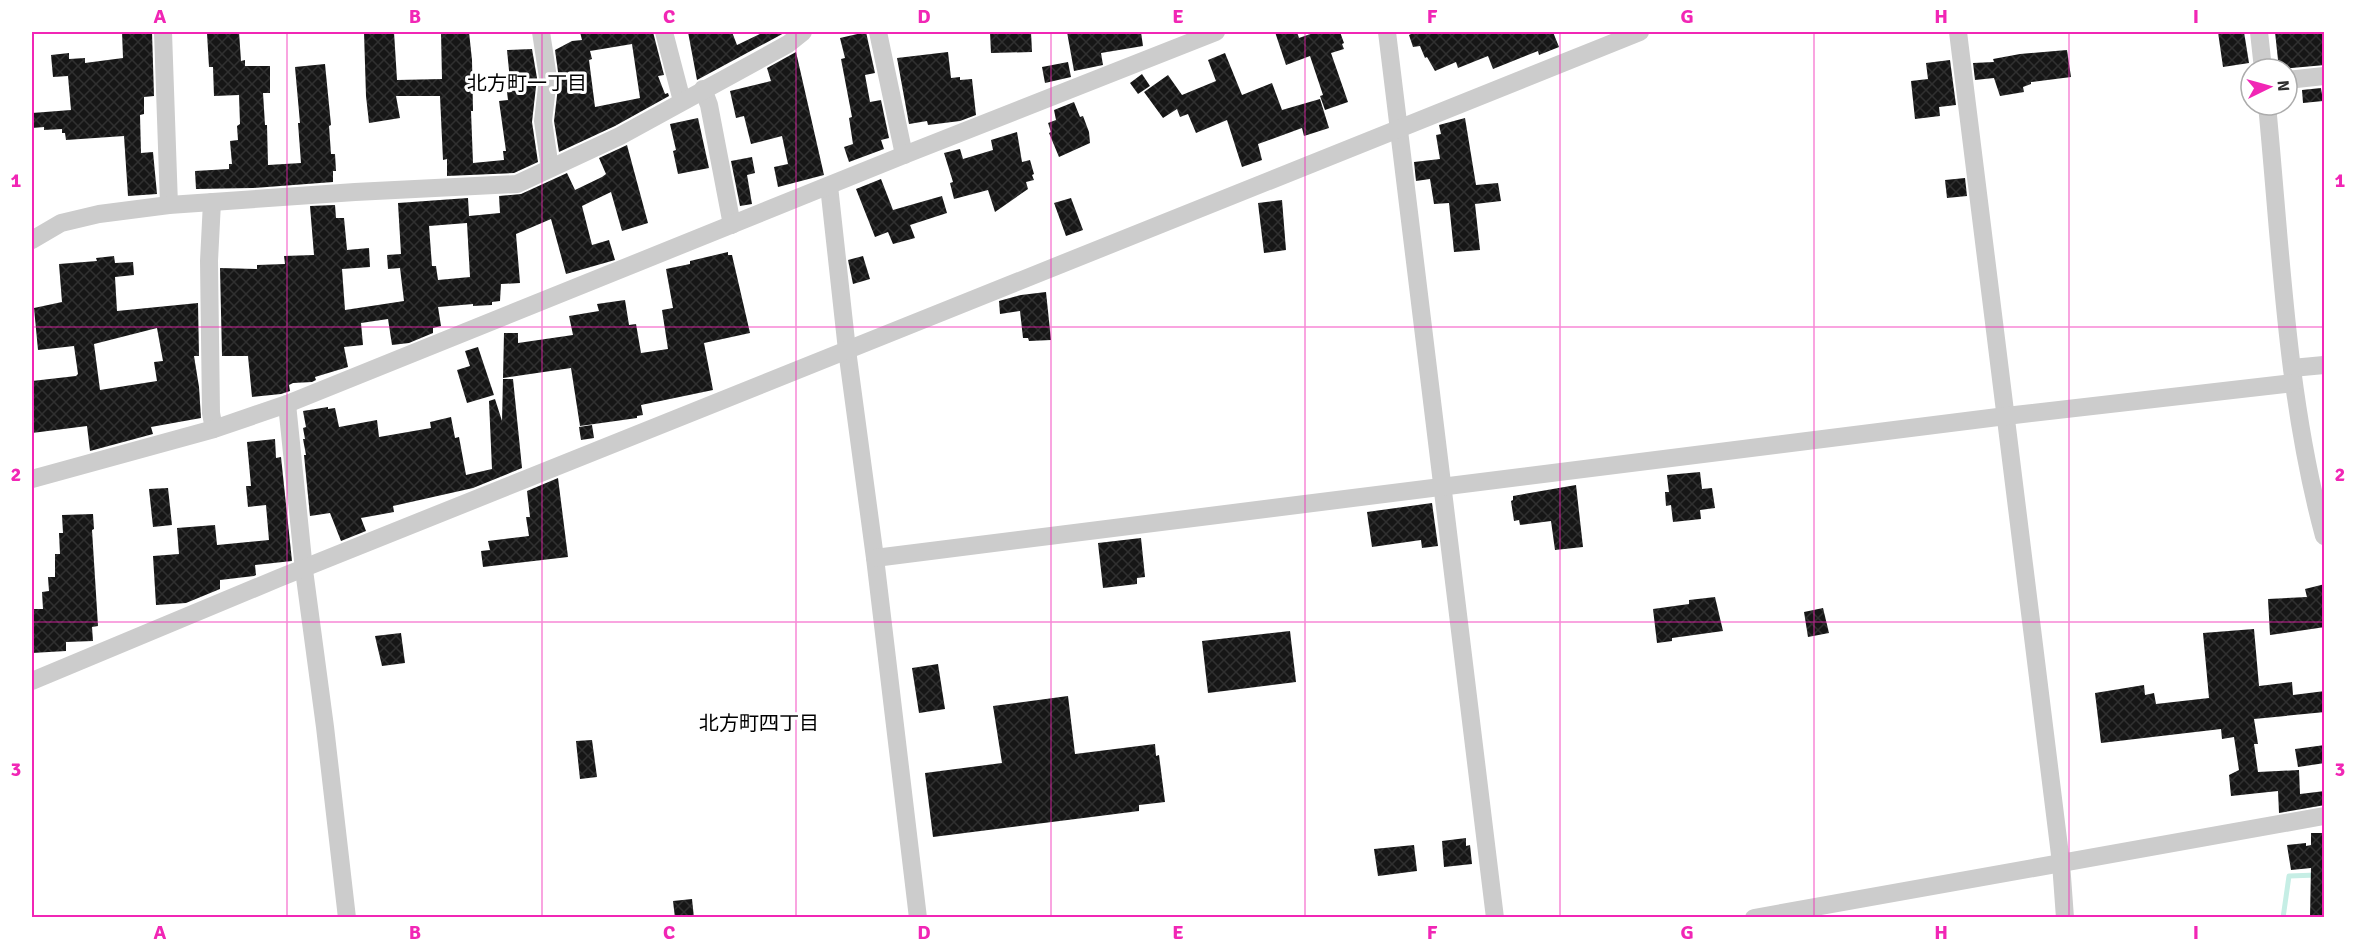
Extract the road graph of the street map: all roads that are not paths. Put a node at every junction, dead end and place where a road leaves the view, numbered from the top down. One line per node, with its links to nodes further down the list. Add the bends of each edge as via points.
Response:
1 (163, 32): 22 (street)
2 (541, 32): 19 (street, via 548,78 543,121)
3 (664, 32): 15 (street)
4 (803, 32): 14 (street, via 789,44)
5 (878, 32): 18 (street)
6 (1216, 32): 18 (street)
7 (1387, 32): 17 (street)
8 (1640, 32): 17 (street)
9 (1958, 32): 29 (street)
10 (2259, 32): 11 (street)
11 (2262, 57)
12 (2325, 76): 13 (street)
13 (2299, 79)
14 (703, 89): 15 (street); 23 (street)
15 (682, 101): 19 (street, via 620,136)
16 (2268, 117): 27 (street)
17 (1400, 129): 25 (street); 32 (street)
18 (904, 154): 20 (street)
19 (550, 168): 21 (street, via 517,184 480,188)
20 (828, 186): 23 (street); 25 (street)
21 (212, 202): 22 (street); 30 (street)
22 (169, 205): 24 (street, via 61,223)
23 (732, 225): 28 (street)
24 (32, 240)
25 (847, 350): 34 (street); 35 (street)
26 (2325, 365): 27 (street)
27 (2292, 376): 29 (street); 33 (street, via 2314,499)
28 (287, 404): 30 (street); 35 (street)
29 (2006, 416): 32 (street); 38 (street)
30 (214, 429): 31 (street)
31 (32, 479)
32 (1441, 488): 34 (street); 41 (street)
33 (2325, 536)
34 (875, 558): 40 (street)
35 (304, 570): 36 (street); 39 (street)
36 (32, 681)
37 (2325, 816): 38 (street)
38 (2061, 863): 42 (street); 43 (street)
39 (347, 918)
40 (918, 918)
41 (1495, 918)
42 (1754, 918)
43 (2065, 918)

